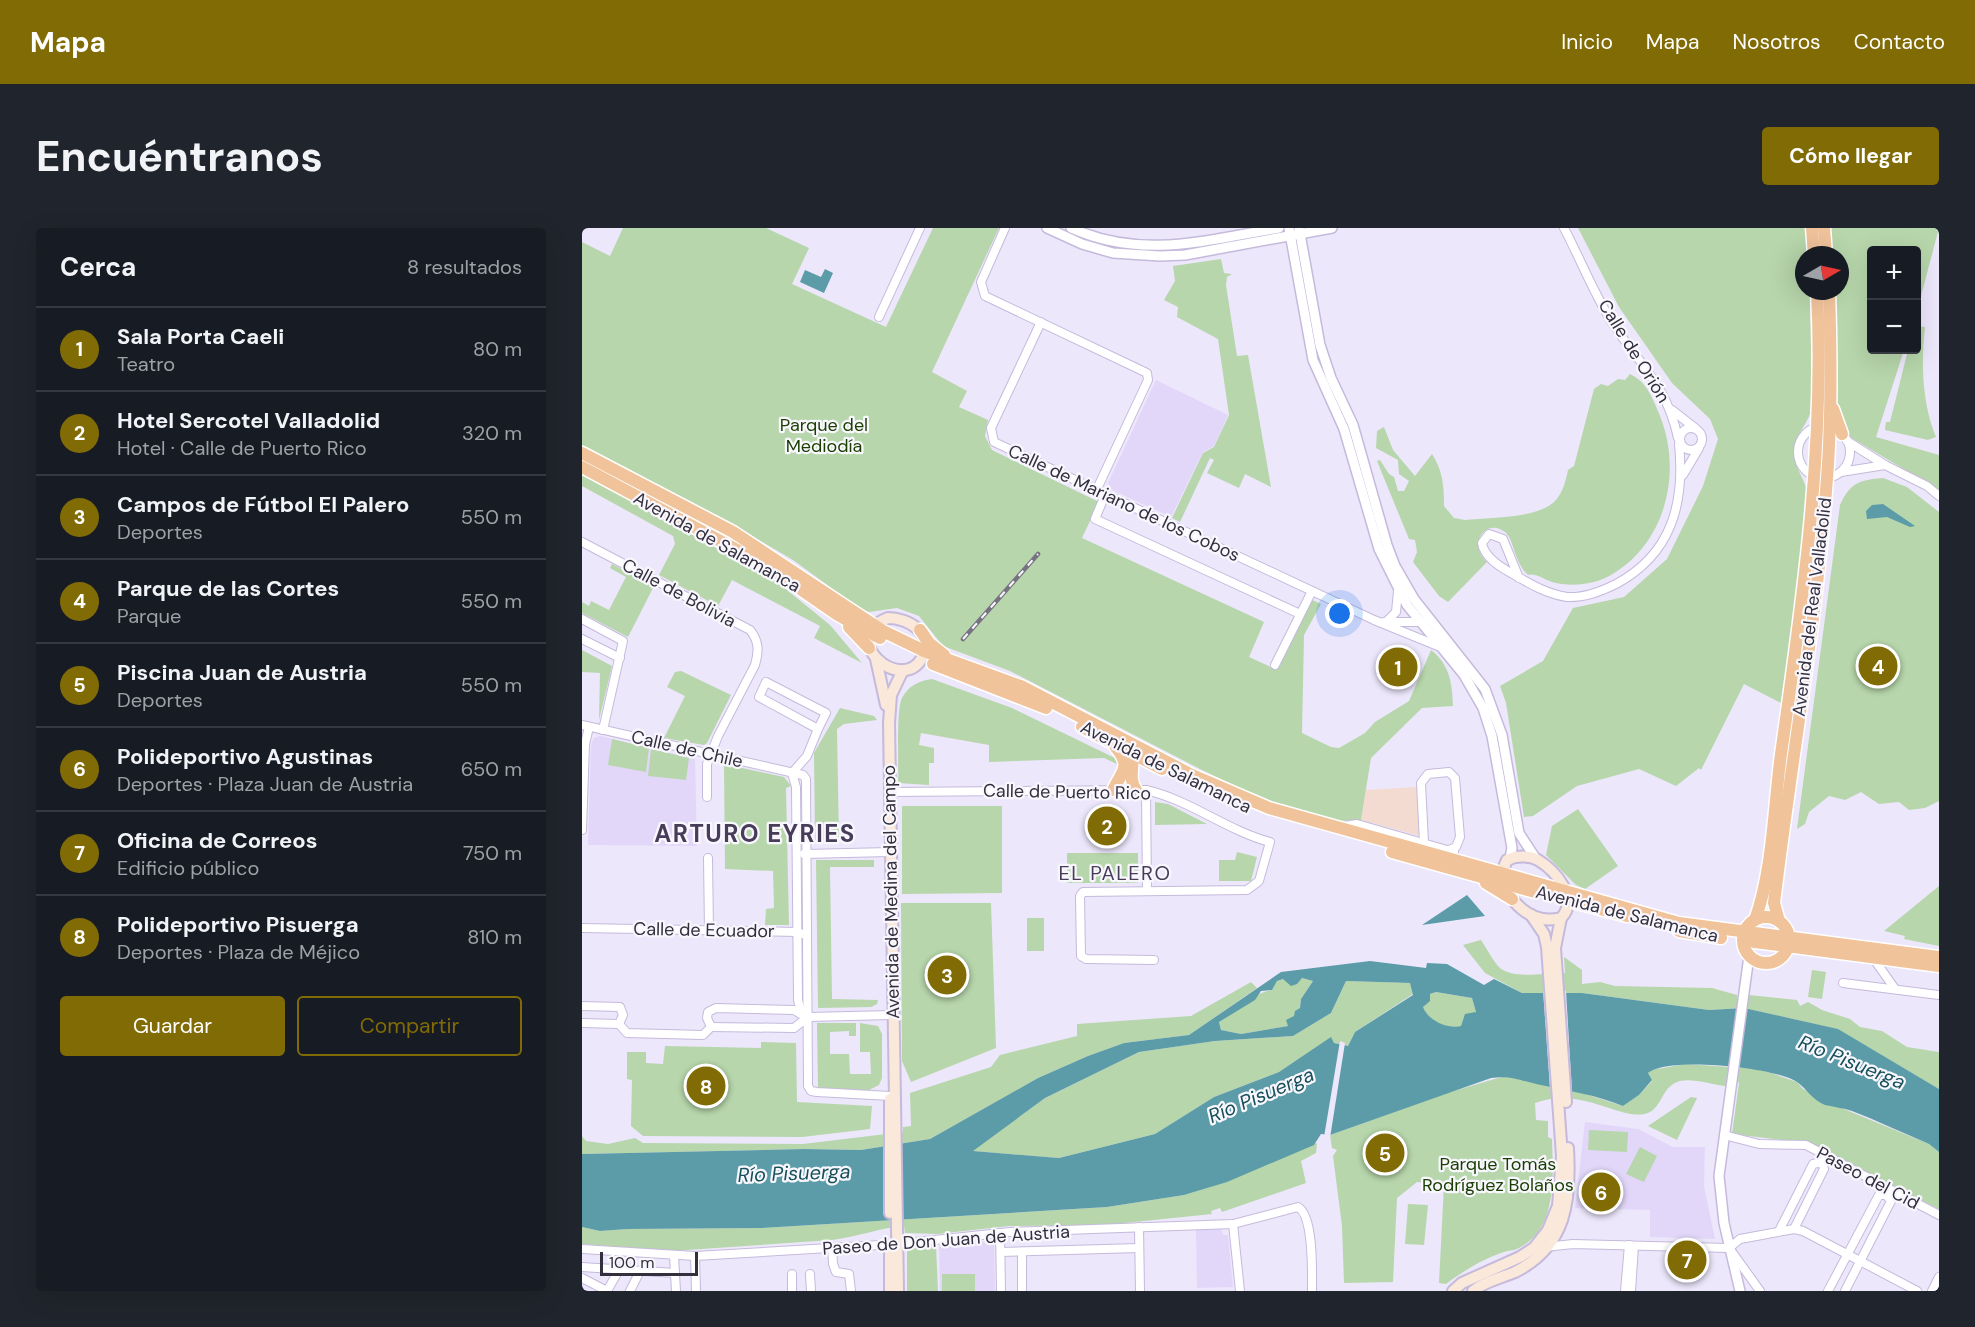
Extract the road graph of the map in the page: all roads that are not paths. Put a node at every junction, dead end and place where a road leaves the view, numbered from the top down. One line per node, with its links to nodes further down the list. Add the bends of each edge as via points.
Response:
1 (920, 228): 16 (street)
2 (1005, 228): 17 (street, via 981,289 985,296)
3 (1047, 228): 10 (street, via 1082,244 1132,256 1185,255)
4 (1071, 228): 5 (street, via 1112,242 1160,247)
5 (1279, 228)
6 (1332, 228): 11 (street)
7 (1564, 228): 19 (street, Calle de Orión, via 1614,325 1656,381)
8 (1812, 228): 12 (highway)
9 (1824, 228): 13 (highway)
10 (1289, 232): 11 (street); 37 (street, via 1313,360 1344,429 1379,549)
11 (1300, 232): 44 (street, via 1324,361 1353,425 1395,566)
12 (1813, 246)
13 (1825, 246)
14 (1817, 300): 20 (highway, Avenida del Real Valladolid)
15 (1829, 300): 18 (highway, Avenida del Real Valladolid)
16 (879, 317)
17 (1041, 322): 31 (street, Calle de Mariano de los Cobos, via 991,428 992,439); 31 (street, via 1147,373 1148,380)
18 (1831, 400): 20 (highway, Avenida del Real Valladolid); 22 (highway)
19 (1672, 410): 21 (street, Calle de Orión); 23 (street, Calle de Orión)
20 (1824, 426): 22 (street); 29 (highway, Avenida del Real Valladolid); 29 (street, via 1808,431 1799,442 1798,456)
21 (1696, 429): 23 (street, via 1687,430); 24 (street, via 1703,437)
22 (1845, 437): 26 (street); 28 (street, via 1849,458)
23 (1679, 441): 24 (street, via 1690,450); 30 (street, Calle de Orión)
24 (1699, 448): 30 (street, Calle de Orión)
25 (582, 453): 46 (highway, Avenida de Salamanca, via 779,560)
26 (1885, 465): 28 (street); 33 (street)
27 (582, 467): 40 (highway, Avenida de Salamanca, via 757,560)
28 (1840, 472): 29 (street)
29 (1816, 475): 89 (highway, Avenida del Real Valladolid, via 1796,646); 93 (highway, Avenida del Real Valladolid, via 1808,644 1774,906)
30 (1682, 477): 35 (street, Calle de Orión, via 1668,533 1655,553 1622,580 1606,589 1569,597)
31 (1096, 491): 32 (street, Calle de Mariano de los Cobos)
32 (1105, 495): 36 (street, Calle de Mariano de los Cobos); 39 (street, via 1095,519)
33 (1939, 496)
34 (582, 542): 62 (street, Calle de Bolivia, via 750,630 754,636 758,654 755,664)
35 (1519, 578): 35 (street, Calle de Orión, via 1503,539 1489,534 1482,543 1483,551)
36 (1312, 591): 39 (street); 42 (street, Calle de Mariano de los Cobos)
37 (1398, 591): 38 (street); 44 (street)
38 (1396, 612): 43 (street); 45 (street)
39 (1300, 614): 54 (street)
40 (838, 615): 46 (highway, Avenida de Salamanca); 50 (highway)
41 (582, 619): 52 (street, via 623,641)
42 (1374, 620): 43 (street, Calle de Mariano de los Cobos); 45 (street, Calle de Mariano de los Cobos)
43 (1386, 622): 45 (street, Calle de Mariano de los Cobos)
44 (1425, 622): 45 (street, Calle de Mariano de los Cobos); 45 (street, Calle de Mariano de los Cobos); 49 (street); 81 (street, via 1473,671 1494,707 1520,832)
45 (1400, 628): 49 (street, Calle de Mariano de los Cobos)
46 (871, 630): 47 (main road, via 888,618 897,618 908,620); 50 (main road, Avenida de Medina del Campo); 51 (highway, Avenida de Salamanca)
47 (920, 630): 51 (main road); 53 (highway, via 929,643)
48 (582, 639): 52 (street)
49 (1438, 646): 80 (street, via 1475,692 1492,736 1512,849)
50 (872, 653): 55 (main road, via 884,665); 56 (main road, Avenida de Medina del Campo)
51 (923, 655): 53 (highway, Avenida de Salamanca); 55 (main road, via 915,666); 60 (highway, Avenida de Salamanca, via 1056,712)
52 (620, 658): 59 (street)
53 (952, 661): 61 (highway, Avenida de Salamanca, via 1023,687)
54 (1275, 665)
55 (903, 670): 56 (main road, Avenida de Medina del Campo, via 891,695)
56 (889, 723): 70 (main road, Avenida de Medina del Campo)
57 (586, 726): 59 (street, Calle de Chile); 73 (street)
58 (818, 729): 58 (street, via 826,713 766,682 759,697); 63 (street)
59 (603, 730): 62 (street, Calle de Chile)
60 (1112, 743): 61 (highway, Avenida de Salamanca); 68 (highway, via 1126,764)
61 (1129, 747): 64 (highway, Avenida de Salamanca); 65 (highway); 72 (highway, Avenida de Salamanca, via 1269,808)
62 (710, 755): 66 (street, Calle de Chile); 71 (street)
63 (807, 756): 66 (street); 67 (street)
64 (1146, 760): 65 (highway); 82 (highway, Avenida de Salamanca, via 1210,793 1271,817)
65 (1133, 766): 69 (highway, via 1130,777)
66 (792, 773): 67 (street, Calle de Chile); 77 (street, via 796,787)
67 (806, 779): 78 (street)
68 (1113, 790): 69 (street, Calle de Puerto Rico); 70 (street, Calle de Puerto Rico)
69 (1141, 790): 84 (street); 84 (street, Calle de Puerto Rico, via 1170,795 1252,837 1270,842 1260,879 1250,889)
70 (890, 792): 76 (main road, Avenida de Medina del Campo)
71 (707, 796)
72 (1336, 828): 74 (street, Avenida de Salamanca, via 1357,824); 82 (highway, Avenida de Salamanca)
73 (582, 830)
74 (1424, 843): 75 (street, Avenida de Salamanca); 75 (street, via 1421,783 1428,774 1449,772 1455,778 1460,837 1456,847)
75 (1449, 850): 82 (street, Avenida de Salamanca)
76 (890, 852): 78 (street); 107 (main road, Avenida de Medina del Campo)
77 (797, 854): 78 (street); 92 (street)
78 (807, 854): 98 (street)
79 (708, 858): 91 (street)
80 (1510, 858): 81 (main road); 83 (main road)
81 (1536, 859): 85 (main road, via 1553,874)
82 (1470, 869): 83 (highway, Avenida de Salamanca); 86 (highway)
83 (1502, 878): 85 (highway, Avenida de Salamanca); 86 (main road)
84 (1147, 891): 101 (street, via 1083,892 1081,956)
85 (1567, 896): 88 (main road, via 1567,911); 94 (highway, Avenida de Salamanca)
86 (1512, 899): 87 (main road)
87 (1531, 915): 88 (main road, via 1550,921); 95 (main road)
88 (1561, 918): 95 (main road)
89 (1755, 920): 93 (highway, via 1766,917); 94 (highway)
90 (583, 927): 91 (street, Calle de Ecuador)
91 (708, 931): 92 (street, Calle de Ecuador)
92 (798, 932): 98 (street, Calle de Ecuador, via 804,938); 100 (street)
93 (1785, 933): 94 (highway, Avenida de Salamanca); 96 (highway, via 1782,957 1771,963); 97 (highway, Avenida de Salamanca, via 1821,942); 99 (highway, Avenida de Salamanca)
94 (1743, 937): 96 (highway)
95 (1551, 954): 117 (main road)
96 (1749, 956): 118 (street)
97 (1939, 957)
98 (808, 958): 100 (street); 108 (street)
99 (1874, 959): 102 (highway, Avenida de Salamanca); 104 (street)
100 (798, 960): 108 (street, via 799,1006)
101 (1154, 960)
102 (1939, 966)
103 (1843, 983): 104 (street)
104 (1894, 989): 105 (street)
105 (1939, 995)
106 (582, 1006): 110 (street, via 620,1007 623,1015)
107 (892, 1015): 108 (street); 114 (main road, Avenida de Medina del Campo)
108 (808, 1017): 111 (street, via 794,1010 716,1008 708,1012); 112 (street); 113 (street)
109 (582, 1023): 110 (street)
110 (619, 1024): 111 (street, via 627,1033 703,1035)
111 (711, 1027): 112 (street)
112 (794, 1028): 113 (street)
113 (807, 1037): 115 (street, via 811,1091)
114 (893, 1060): 115 (main road, Avenida de Medina del Campo); 116 (main road, Avenida de Medina del Campo)
115 (890, 1096): 116 (main road, Avenida de Medina del Campo)
116 (893, 1128): 128 (main road)
117 (1564, 1129): 124 (main road, via 1569,1178); 134 (main road, via 1558,1206 1548,1230)
118 (1724, 1135): 119 (street, Paseo del Cid, via 1759,1144 1806,1145); 123 (street, via 1719,1176)
119 (1939, 1215)
120 (1233, 1224): 121 (street, Paseo de Don Juan de Austria); 164 (street); 165 (street, Paseo de Don Juan de Austria, via 1301,1208 1311,1244)
121 (1139, 1227): 126 (street, Paseo de Don Juan de Austria); 133 (street)
122 (1794, 1228): 125 (street); 125 (street, via 1824,1169 1822,1162 1814,1164); 139 (street)
123 (1726, 1230): 127 (street); 135 (street)
124 (1559, 1231): 129 (street, via 1564,1240); 131 (main road)
125 (1779, 1231): 127 (street)
126 (1000, 1233): 128 (street, Paseo de Don Juan de Austria); 137 (street)
127 (1740, 1239): 135 (street)
128 (894, 1244): 132 (street, Paseo de Don Juan de Austria); 159 (main road); 160 (main road)
129 (1574, 1244): 130 (street); 131 (street)
130 (1632, 1245): 135 (street); 168 (street); 169 (street)
131 (1550, 1246): 134 (street); 167 (main road, via 1530,1264)
132 (832, 1247): 141 (street, Paseo de Don Juan de Austria); 158 (street, via 834,1268 849,1274)
133 (1139, 1248): 138 (street); 163 (street)
134 (1534, 1248): 166 (main road)
135 (1729, 1248): 145 (street)
136 (582, 1249): 140 (street, Paseo de Don Juan de Austria)
137 (1001, 1252): 138 (street); 161 (street)
138 (1022, 1252): 162 (street)
139 (1848, 1254): 142 (street); 142 (street, via 1879,1195 1888,1196 1891,1201); 172 (street)
140 (674, 1256): 141 (street, Paseo de Don Juan de Austria); 147 (street)
141 (695, 1256): 155 (street)
142 (1861, 1260): 173 (street); 174 (street)
143 (582, 1267): 144 (street)
144 (619, 1270): 146 (street); 152 (street)
145 (1740, 1270): 170 (street); 171 (street)
146 (640, 1271): 147 (street); 153 (street)
147 (675, 1273): 154 (street)
148 (792, 1274): 156 (street)
149 (810, 1274): 157 (street)
150 (1939, 1277): 175 (street)
151 (582, 1278): 152 (street)
152 (607, 1291)
153 (630, 1291)
154 (676, 1291)
155 (696, 1291)
156 (792, 1291)
157 (811, 1291)
158 (851, 1291)
159 (890, 1291)
160 (898, 1291)
161 (1001, 1291)
162 (1022, 1291)
163 (1140, 1291)
164 (1239, 1291)
165 (1312, 1291)
166 (1453, 1291)
167 (1473, 1291)
168 (1625, 1291)
169 (1630, 1291)
170 (1740, 1291)
171 (1760, 1291)
172 (1828, 1291)
173 (1845, 1291)
174 (1917, 1291)
175 (1932, 1291)

